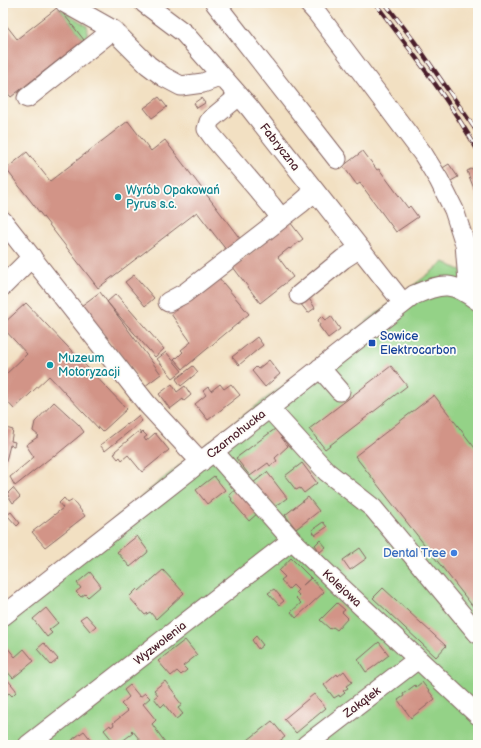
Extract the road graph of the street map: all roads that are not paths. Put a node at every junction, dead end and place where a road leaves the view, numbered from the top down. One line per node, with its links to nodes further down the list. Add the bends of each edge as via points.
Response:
1 (65, 3): 5 (street)
2 (144, 3): 6 (street, Fabryczna, via 184,33)
3 (215, 3): 9 (street)
4 (318, 6): 17 (street, via 439,180 454,210 465,244)
5 (113, 30): 6 (street, via 148,65 181,86 203,83); 8 (street)
6 (222, 76): 7 (street, Fabryczna)
7 (239, 96): 10 (street, Fabryczna); 11 (street, via 212,118 207,129)
8 (27, 98)
9 (337, 159)
10 (315, 191): 11 (street); 13 (street, Fabryczna)
11 (281, 218): 18 (street, via 185,293)
12 (3, 220): 14 (street, Kolejowa)
13 (360, 248): 16 (street); 19 (street, Fabryczna)
14 (32, 257): 15 (street); 23 (street, Kolejowa, via 147,404)
15 (3, 286)
16 (300, 295)
17 (474, 298): 19 (street, Czarnohucka, via 460,289 439,286 414,295)
18 (168, 302)
19 (403, 303): 20 (street, Czarnohucka)
20 (320, 368): 21 (street); 22 (street, Czarnohucka)
21 (340, 391)
22 (269, 408): 23 (street, Czarnohucka); 26 (street, via 327,472 373,508)
23 (207, 457): 24 (street, Kolejowa); 25 (street, Czarnohucka)
24 (292, 540): 27 (street, Kolejowa); 29 (street, Wyzwolenia)
25 (3, 616)
26 (478, 634)
27 (418, 660): 28 (street, Kolejowa); 30 (street, Zakątek)
28 (478, 715)
29 (28, 745)
30 (306, 745)

